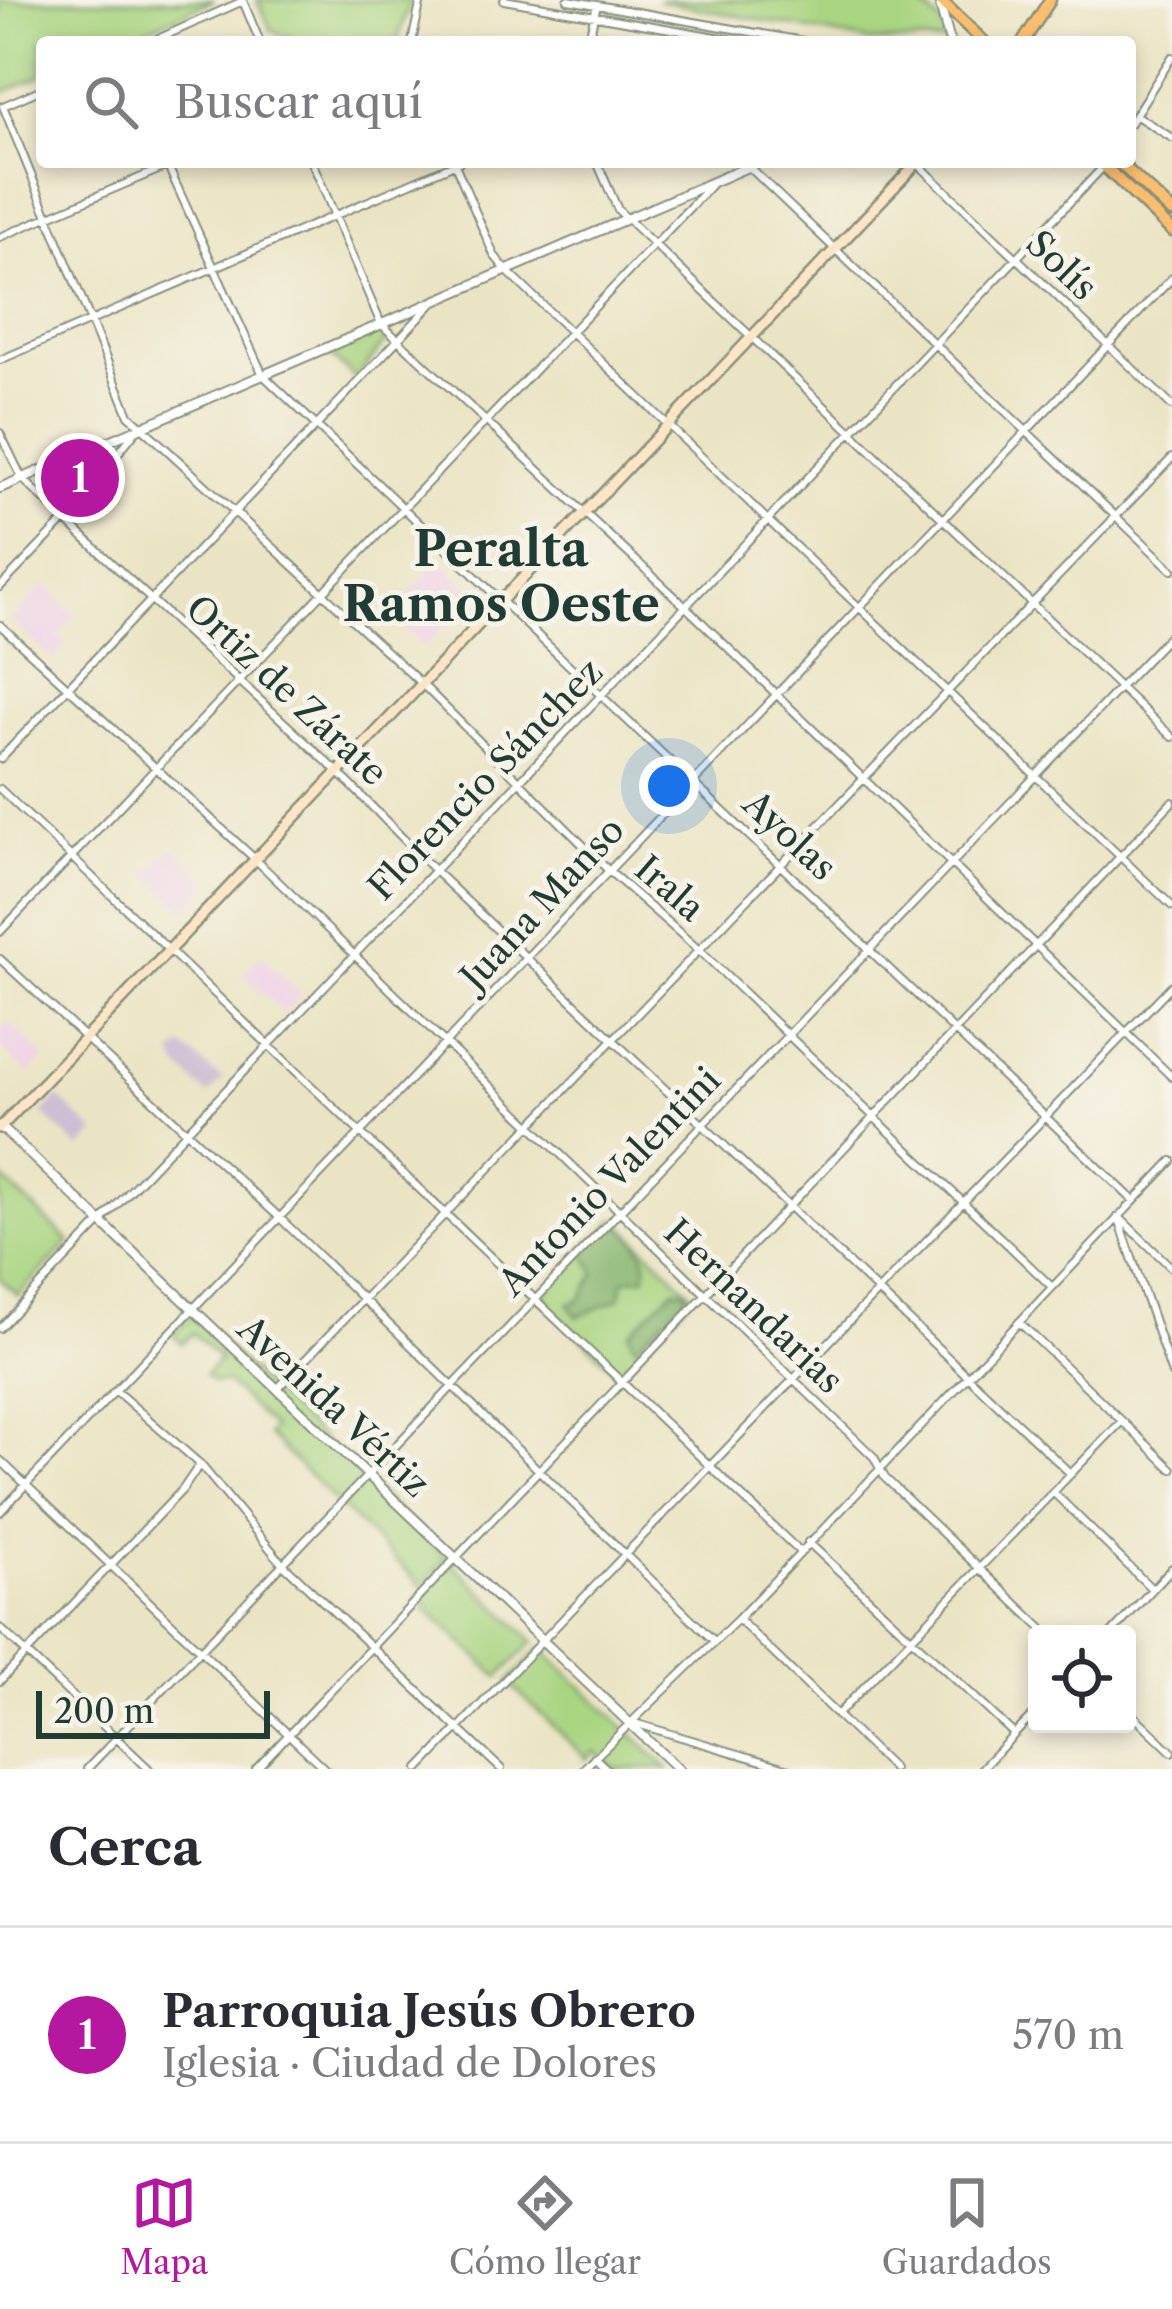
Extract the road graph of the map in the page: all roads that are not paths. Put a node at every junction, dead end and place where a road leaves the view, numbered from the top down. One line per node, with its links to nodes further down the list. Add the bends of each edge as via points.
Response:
1 (421, 0): 11 (street)
2 (504, 0): 8 (street)
3 (568, 0): 7 (street)
4 (939, 0): 15 (street); 16 (main road)
5 (1050, 0): 17 (main road)
6 (243, 1): 9 (street); 10 (street)
7 (597, 5): 8 (street); 14 (street)
8 (595, 16): 12 (street); 13 (street)
9 (164, 36)
10 (258, 36)
11 (413, 36)
12 (590, 36)
13 (710, 36)
14 (750, 36)
15 (948, 36)
16 (978, 36)
17 (1027, 36)
18 (1172, 57): 21 (street)
19 (36, 92): 20 (street)
20 (2, 107): 42 (street, Irala)
21 (1136, 113)
22 (1136, 121): 23 (street)
23 (1172, 138)
24 (158, 168): 42 (street)
25 (169, 168): 49 (street, Ayolas)
26 (315, 168): 41 (street)
27 (445, 168): 41 (street)
28 (458, 168): 50 (street)
29 (600, 168): 43 (street)
30 (734, 168): 38 (street)
31 (746, 168): 38 (street)
32 (749, 168): 47 (street)
33 (911, 168): 47 (main road)
34 (923, 168): 48 (street, Solís)
35 (1100, 168): 48 (street, Florencio Sánchez)
36 (1108, 168): 44 (main road)
37 (1125, 168): 40 (main road)
38 (733, 173): 39 (street)
39 (710, 185): 43 (street); 46 (street)
40 (1172, 212)
41 (335, 216): 49 (street); 54 (street)
42 (49, 217): 45 (street); 53 (street, Irala)
43 (627, 219): 46 (street); 50 (street)
44 (1172, 231)
45 (0, 237)
46 (655, 245): 55 (street); 56 (street)
47 (835, 250): 56 (main road); 58 (street)
48 (1017, 260): 58 (street, Florencio Sánchez); 59 (street, Solís)
49 (212, 269): 53 (street); 61 (street, Ayolas)
50 (506, 271): 52 (street); 55 (street)
51 (1172, 278): 59 (street, Juana Manso)
52 (435, 301): 54 (street); 57 (street)
53 (91, 321): 60 (street); 66 (street, Irala)
54 (381, 324): 57 (street); 61 (street)
55 (572, 333): 63 (street); 65 (street)
56 (752, 337): 65 (main road); 67 (street)
57 (400, 338): 63 (street); 64 (street)
58 (936, 345): 67 (street, Florencio Sánchez); 69 (street)
59 (1109, 347): 62 (street, Solís); 69 (street, Juana Manso)
60 (0, 361)
61 (263, 375): 64 (street, Ayolas); 66 (street)
62 (1172, 406)
63 (487, 423): 73 (street); 75 (street)
64 (319, 426): 73 (street, Ayolas); 74 (street)
65 (668, 426): 75 (main road); 79 (street)
66 (139, 428): 71 (street); 74 (street, Irala); 77 (street)
67 (853, 432): 78 (street); 79 (street, Florencio Sánchez)
68 (0, 433): 71 (street, Ortiz de Zárate)
69 (1028, 433): 76 (street); 78 (street, Juana Manso)
70 (1172, 458): 76 (street)
71 (22, 478): 72 (street); 77 (street, Ortiz de Zárate)
72 (0, 488)
73 (405, 508): 82 (street); 84 (street, Ayolas)
74 (236, 512): 82 (street, Irala); 83 (street)
75 (586, 513): 84 (main road); 86 (street)
76 (1115, 517): 80 (street); 85 (street)
77 (65, 520): 81 (street); 83 (street, Ortiz de Zárate)
78 (945, 520): 85 (street); 87 (street, Juana Manso)
79 (768, 521): 86 (street, Florencio Sánchez); 87 (street)
80 (1172, 570)
81 (0, 587)
82 (324, 593): 90 (street); 91 (street, Irala)
83 (152, 600): 90 (street, Ortiz de Zárate); 93 (street)
84 (502, 601): 91 (main road); 95 (street, Ayolas)
85 (1032, 603): 92 (street); 94 (street)
86 (686, 607): 95 (street, Florencio Sánchez); 96 (street)
87 (860, 609): 94 (street); 96 (street, Juana Manso)
88 (0, 625): 93 (street, Hernandarias)
89 (1172, 633): 92 (street, Antonio Valentini)
90 (239, 683): 99 (street); 100 (street, Ortiz de Zárate)
91 (423, 685): 100 (main road); 104 (street, Irala)
92 (1120, 687): 97 (street); 101 (street, Antonio Valentini)
93 (68, 688): 98 (street); 99 (street, Hernandarias)
94 (947, 692): 101 (street); 103 (street)
95 (603, 695): 102 (street, Ayolas); 104 (street, Florencio Sánchez)
96 (778, 697): 102 (street, Juana Manso); 103 (street)
97 (1172, 736)
98 (0, 759)
99 (156, 769): 107 (street); 109 (street, Hernandarias)
100 (339, 773): 109 (main road); 113 (street, Ortiz de Zárate)
101 (1035, 776): 108 (street); 111 (street, Antonio Valentini)
102 (695, 782): 110 (street, Ayolas); 112 (street, Juana Manso)
103 (861, 782): 110 (street); 111 (street)
104 (519, 783): 112 (street, Irala); 113 (street, Florencio Sánchez)
105 (0, 789): 107 (street)
106 (1172, 802): 108 (street)
107 (72, 857): 115 (street); 119 (street)
108 (1120, 857): 114 (street); 116 (street)
109 (256, 860): 119 (main road); 120 (street, Hernandarias)
110 (782, 864): 117 (street, Ayolas); 118 (street)
111 (950, 866): 116 (street); 117 (street, Antonio Valentini)
112 (609, 871): 118 (street, Irala); 121 (street, Juana Manso)
113 (434, 872): 120 (street, Florencio Sánchez); 121 (street, Ortiz de Zárate)
114 (1172, 906)
115 (0, 932)
116 (1034, 946): 124 (street); 125 (street)
117 (871, 949): 124 (street, Ayolas); 126 (street, Antonio Valentini)
118 (699, 950): 126 (street, Irala); 128 (street)
119 (169, 951): 127 (main road); 130 (street)
120 (353, 957): 129 (street, Hernandarias); 130 (street, Florencio Sánchez)
121 (527, 958): 128 (street, Ortiz de Zárate); 129 (street, Juana Manso)
122 (0, 959): 127 (street)
123 (1172, 985): 125 (street)
124 (955, 1030): 132 (street); 133 (street, Ayolas)
125 (1126, 1034): 131 (street); 133 (street)
126 (788, 1035): 132 (street, Irala); 134 (street, Antonio Valentini)
127 (86, 1038): 136 (main road); 138 (street)
128 (616, 1042): 134 (street, Ortiz de Zárate); 135 (street)
129 (445, 1045): 135 (street, Hernandarias); 137 (street, Juana Manso)
130 (269, 1046): 137 (street); 138 (street, Florencio Sánchez)
131 (1172, 1078)
132 (873, 1117): 141 (street); 142 (street, Irala)
133 (1046, 1117): 140 (street, Ayolas); 142 (street)
134 (701, 1124): 141 (street, Ortiz de Zárate); 143 (street, Antonio Valentini)
135 (530, 1125): 143 (street, Hernandarias); 144 (street)
136 (0, 1127): 147 (street, Avenida Vértiz)
137 (362, 1132): 144 (street); 146 (street, Juana Manso)
138 (185, 1134): 146 (street); 147 (street, Florencio Sánchez)
139 (1172, 1161): 140 (street)
140 (1133, 1200): 145 (street)
141 (790, 1204): 150 (street, Ortiz de Zárate); 151 (street)
142 (963, 1204): 149 (street, Irala); 150 (street)
143 (616, 1211): 151 (street, Hernandarias); 153 (street, Antonio Valentini)
144 (447, 1212): 152 (street); 153 (street)
145 (1118, 1216): 148 (street); 149 (street); 158 (street)
146 (280, 1217): 152 (street); 154 (street, Juana Manso)
147 (100, 1222): 154 (street, Avenida Vértiz); 156 (street, Florencio Sánchez)
148 (1172, 1268)
149 (1051, 1286): 155 (street)
150 (880, 1290): 157 (street, Ortiz de Zárate); 160 (street)
151 (703, 1295): 159 (street); 160 (street, Hernandarias)
152 (364, 1299): 161 (street); 162 (street)
153 (532, 1299): 159 (street); 161 (street, Antonio Valentini)
154 (193, 1310): 162 (street, Avenida Vértiz); 163 (street, Juana Manso)
155 (1018, 1322): 157 (street); 164 (street)
156 (0, 1328)
157 (967, 1374): 167 (street); 172 (street, Ortiz de Zárate)
158 (1172, 1374)
159 (620, 1382): 168 (street); 169 (street)
160 (793, 1382): 167 (street, Hernandarias); 169 (street)
161 (452, 1384): 168 (street); 171 (street, Antonio Valentini)
162 (278, 1389): 171 (street, Avenida Vértiz)
163 (116, 1391): 166 (street); 173 (street, Juana Manso)
164 (1122, 1421): 170 (street); 172 (street)
165 (0, 1460): 173 (street)
166 (200, 1464): 180 (street); 181 (street)
167 (879, 1466): 176 (street); 183 (street, Hernandarias)
168 (539, 1467): 178 (street); 179 (street)
169 (710, 1467): 177 (street); 178 (street)
170 (1172, 1469)
171 (366, 1473): 179 (street, Avenida Vértiz); 180 (street, Antonio Valentini)
172 (1071, 1474): 174 (street)
173 (26, 1484): 175 (street, Juana Manso); 181 (street)
174 (1053, 1492): 183 (street); 184 (street)
175 (0, 1512)
176 (808, 1542): 177 (street); 189 (street)
177 (800, 1551): 185 (street)
178 (626, 1556): 190 (street); 191 (street)
179 (453, 1557): 190 (street, Avenida Vértiz); 192 (street)
180 (282, 1563): 192 (street); 193 (street, Antonio Valentini)
181 (111, 1564): 193 (street); 194 (street)
182 (1172, 1568): 184 (street)
183 (979, 1569): 186 (street, Hernandarias); 189 (street)
184 (1152, 1589): 187 (street)
185 (738, 1619): 191 (street); 196 (street)
186 (1038, 1625)
187 (1119, 1625)
188 (0, 1628): 194 (street)
189 (910, 1639): 196 (street); 201 (street)
190 (542, 1640): 199 (street, Avenida Vértiz); 200 (street)
191 (714, 1640): 199 (street)
192 (371, 1646): 200 (street); 202 (street)
193 (200, 1651): 202 (street); 203 (street, Antonio Valentini)
194 (26, 1653): 195 (street); 203 (street)
195 (0, 1681)
196 (838, 1714): 216 (street)
197 (1136, 1717): 204 (street)
198 (1028, 1720): 201 (street)
199 (631, 1722): 205 (street); 214 (street, Avenida Vértiz); 215 (street)
200 (458, 1728): 210 (street); 211 (street)
201 (1015, 1734): 217 (street)
202 (288, 1735): 208 (street); 209 (street)
203 (116, 1738): 206 (street, Antonio Valentini); 207 (street)
204 (1172, 1752)
205 (594, 1757): 212 (street); 213 (street)
206 (87, 1769)
207 (149, 1769)
208 (256, 1769)
209 (325, 1769)
210 (419, 1769)
211 (501, 1769)
212 (584, 1769)
213 (607, 1769)
214 (678, 1769)
215 (789, 1769)
216 (893, 1769)
217 (981, 1769)

